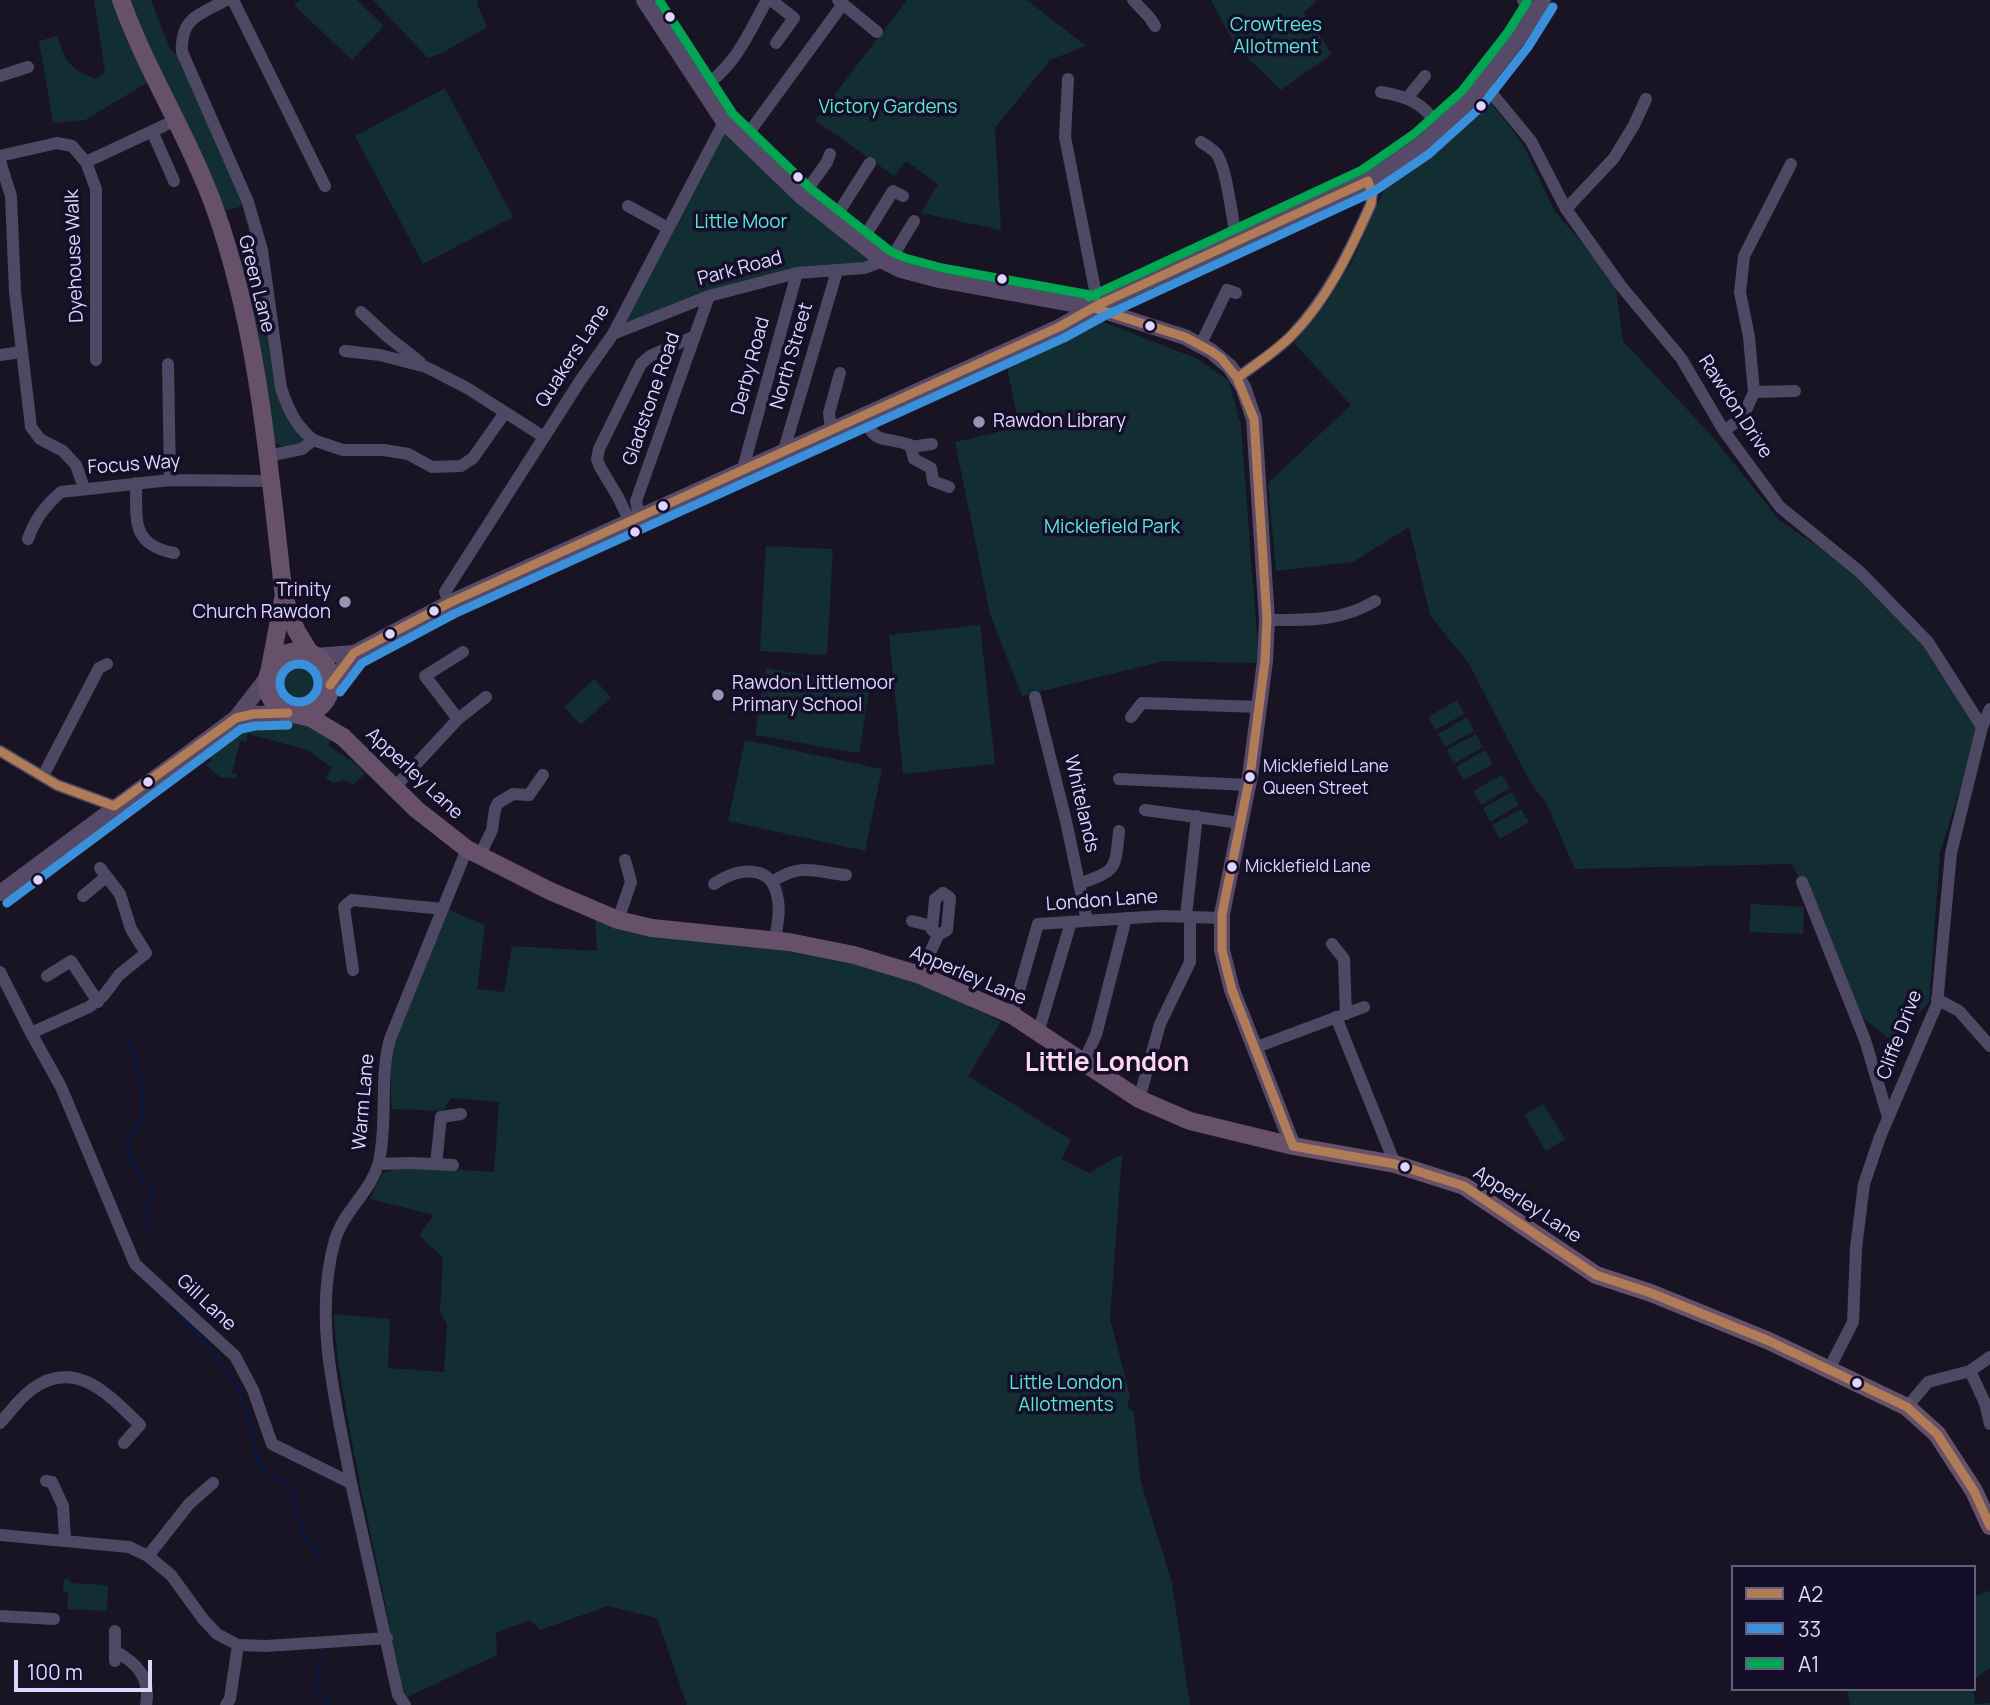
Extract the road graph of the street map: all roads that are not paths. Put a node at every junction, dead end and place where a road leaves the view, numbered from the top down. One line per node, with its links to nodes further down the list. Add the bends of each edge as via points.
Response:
1 (121, 0): 23 (highway, Green Lane)
2 (226, 0): 74 (street, via 185,27 182,52 248,202 262,250 281,388 297,424)
3 (233, 0): 36 (street)
4 (644, 0): 19 (main road)
5 (769, 0): 13 (street, via 794,18); 19 (street, via 729,66)
6 (1133, 0): 11 (street)
7 (1523, 0): 10 (street)
8 (1543, 0): 10 (main road)
9 (840, 2): 12 (street); 27 (street)
10 (1532, 16): 18 (main road)
11 (1155, 26)
12 (877, 32)
13 (776, 43)
14 (28, 67): 15 (street)
15 (0, 76)
16 (1425, 76): 21 (street)
17 (1068, 79): 53 (street, via 1065,137)
18 (1484, 84): 25 (main road); 41 (street, Rawdon Drive, via 1531,141)
19 (700, 89): 24 (main road)
20 (1381, 92): 21 (street)
21 (1408, 97): 25 (street, via 1429,112)
22 (1646, 99): 41 (street, via 1614,158)
23 (176, 120): 26 (street); 78 (highway, Green Lane, via 201,172 228,252 256,377)
24 (724, 122): 27 (main road); 44 (street, Quakers Lane)
25 (1440, 128): 35 (main road)
26 (152, 131): 31 (street); 34 (street)
27 (742, 142): 39 (main road)
28 (1201, 142): 45 (street, via 1217,153)
29 (830, 154): 39 (street)
30 (0, 159): 31 (street, Dyehouse Walk, via 57,143 72,146); 38 (street)
31 (86, 162): 62 (street, Dyehouse Walk, via 96,190)
32 (870, 163): 42 (street)
33 (1791, 164): 68 (street, via 1744,256 1740,292)
34 (174, 181)
35 (1368, 181): 45 (main road); 66 (street, via 1371,204 1321,298 1294,333)
36 (325, 186)
37 (903, 196): 46 (street, via 893,191)
38 (6, 197): 60 (street)
39 (802, 197): 42 (main road)
40 (628, 206): 44 (street)
41 (1566, 209): 72 (street, Rawdon Drive, via 1621,286 1681,358)
42 (832, 221): 46 (main road)
43 (914, 221): 47 (street)
44 (668, 228): 56 (street, Quakers Lane)
45 (1237, 241): 50 (main road)
46 (860, 244): 47 (main road)
47 (886, 263): 48 (street, Park Road); 53 (main road, via 939,281)
48 (837, 271): 49 (street, Park Road); 77 (street, North Street)
49 (797, 273): 52 (street, Park Road); 79 (street, Derby Road)
50 (1130, 291): 53 (main road); 55 (main road, via 1126,305)
51 (1236, 293): 58 (street, via 1227,290)
52 (709, 296): 56 (street, Park Road); 57 (street, Gladstone Road)
53 (1096, 306): 55 (main road); 70 (main road)
54 (361, 312): 64 (street)
55 (1130, 319): 58 (main road)
56 (613, 334): 73 (street, Quakers Lane)
57 (695, 337): 85 (street, Gladstone Road, via 636,501); 85 (street, via 641,364 599,449 597,458)
58 (1201, 344): 66 (main road, via 1221,358)
59 (345, 351): 64 (street)
60 (21, 352): 61 (street); 83 (street, via 31,427 76,465)
61 (0, 355)
62 (96, 360)
63 (168, 364): 80 (street)
64 (426, 367): 69 (street)
65 (840, 373): 71 (street, via 829,413)
66 (1237, 378): 91 (main road, via 1254,419)
67 (1795, 391): 68 (street)
68 (1754, 392): 72 (street, via 1743,416)
69 (504, 414): 73 (street); 74 (street, via 473,458 461,466 432,467 408,454 343,450)
70 (862, 415): 71 (main road); 76 (street, via 878,439)
71 (831, 430): 77 (main road)
72 (1724, 431): 106 (street, Rawdon Drive, via 1780,507 1860,572 1928,642)
73 (544, 437): 90 (street, Quakers Lane, via 445,592)
74 (313, 440): 78 (street, via 302,449)
75 (932, 444): 76 (street)
76 (911, 447): 84 (street, via 915,459 931,468 933,481)
77 (783, 453): 79 (main road)
78 (267, 456): 81 (highway, Green Lane)
79 (743, 468): 85 (main road)
80 (170, 480): 81 (street, Focus Way); 82 (street, Focus Way)
81 (270, 481): 88 (highway, Green Lane)
82 (136, 483): 83 (street, Focus Way); 87 (street, via 137,529 155,549)
83 (84, 488): 86 (street, Focus Way, via 61,492 48,503 34,522)
84 (948, 488)
85 (634, 519): 90 (main road)
86 (29, 539)
87 (174, 553)
88 (284, 597): 94 (highway, Green Lane, via 299,637); 96 (highway, Green Lane)
89 (1375, 601): 91 (street, via 1339,617)
90 (449, 603): 93 (main road)
91 (1267, 620): 100 (main road)
92 (463, 652): 105 (street, via 425,676)
93 (354, 653): 94 (main road); 97 (main road)
94 (313, 654): 96 (highway, via 288,652); 97 (highway, via 326,666)
95 (107, 664): 110 (street, via 99,668)
96 (268, 673): 102 (highway, via 271,699); 104 (main road)
97 (329, 690): 102 (highway, via 317,709); 107 (highway, Apperley Lane)
98 (486, 697): 105 (street)
99 (1035, 697): 125 (street, Whitelands)
100 (1260, 706): 103 (street, via 1142,703); 112 (main road)
101 (1990, 709): 106 (street, Cliffe Drive)
102 (293, 714): 104 (main road); 107 (highway, Apperley Lane, via 311,718)
103 (1132, 717)
104 (236, 718): 114 (main road)
105 (458, 719): 113 (street)
106 (1982, 727): 142 (street, Cliffe Drive, via 1951,853)
107 (343, 737): 113 (highway, Apperley Lane)
108 (0, 751): 110 (street)
109 (543, 775): 119 (street, Warm Lane, via 531,793 513,794 498,803 492,831)
110 (43, 776): 114 (street, via 74,793)
111 (1119, 779): 112 (street)
112 (1248, 785): 117 (main road)
113 (394, 788): 119 (highway, Apperley Lane)
114 (114, 806): 126 (main road)
115 (1146, 810): 116 (street)
116 (1197, 816): 117 (street); 129 (street)
117 (1240, 823): 131 (main road)
118 (1119, 831): 125 (street, via 1116,861 1107,874)
119 (474, 852): 128 (street, Warm Lane); 132 (highway, Apperley Lane, via 543,888)
120 (625, 860): 132 (street, via 631,882)
121 (846, 875): 122 (street, via 809,868)
122 (772, 882): 124 (street, via 763,874 743,871); 136 (street, via 779,912)
123 (1802, 882): 154 (street, via 1865,1040)
124 (714, 884)
125 (1079, 884): 133 (street, Whitelands)
126 (0, 893)
127 (83, 895): 143 (street, via 103,872 120,894 131,929 151,950 119,975)
128 (443, 909): 138 (street, via 352,900 344,907); 158 (street, Warm Lane, via 385,1056)
129 (1188, 916): 130 (street, London Lane); 131 (street, London Lane); 152 (street, via 1190,962 1160,1024)
130 (1126, 918): 133 (street, London Lane); 151 (street, via 1096,1035)
131 (1221, 918): 150 (main road, via 1226,970)
132 (618, 919): 136 (highway, Apperley Lane, via 652,928)
133 (1087, 921): 135 (street, London Lane)
134 (912, 922): 140 (street, via 935,931)
135 (1071, 922): 145 (street, London Lane, via 1038,924); 148 (street)
136 (775, 940): 140 (highway, Apperley Lane, via 854,955)
137 (1332, 944): 146 (street, via 1344,959)
138 (353, 970)
139 (0, 972): 147 (street, Gill Lane)
140 (920, 975): 145 (highway, Apperley Lane)
141 (47, 976): 143 (street, via 75,958)
142 (1937, 999): 149 (street, via 1959,1011); 154 (street, Cliffe Drive)
143 (98, 1002): 147 (street)
144 (1364, 1007): 146 (street)
145 (1012, 1015): 148 (highway, Apperley Lane)
146 (1341, 1015): 150 (street); 160 (street)
147 (31, 1033): 171 (street, Gill Lane, via 61,1087 135,1264 235,1356 272,1444)
148 (1038, 1033): 151 (highway, Apperley Lane)
149 (1990, 1046)
150 (1254, 1048): 155 (main road)
151 (1083, 1063): 152 (highway, Apperley Lane)
152 (1139, 1099): 156 (highway, Apperley Lane, via 1190,1121)
153 (461, 1114): 159 (street, via 441,1117)
154 (1888, 1117): 163 (street, Cliffe Drive, via 1864,1184 1853,1322)
155 (1287, 1127): 156 (main road); 157 (main road)
156 (1293, 1146): 157 (highway, Apperley Lane)
157 (1313, 1150): 160 (highway, Apperley Lane)
158 (378, 1164): 159 (street); 171 (street, Warm Lane, via 340,1225 328,1286 325,1329)
159 (436, 1164): 161 (street)
160 (1395, 1164): 163 (highway, Apperley Lane, via 1464,1186 1596,1275 1733,1326)
161 (453, 1165)
162 (1990, 1357): 164 (street)
163 (1829, 1369): 165 (highway, Apperley Lane)
164 (1970, 1371): 165 (street, via 1928,1382); 167 (street)
165 (1907, 1407): 172 (highway, Apperley Lane, via 1937,1434 1974,1490)
166 (0, 1423): 168 (street, via 37,1386 76,1379 97,1385 139,1425)
167 (1990, 1424)
168 (124, 1443)
169 (51, 1479): 174 (street, via 63,1506)
170 (213, 1483): 175 (street, via 189,1504)
171 (351, 1483): 179 (street)
172 (1990, 1526)
173 (0, 1535): 174 (street)
174 (65, 1539): 175 (street, via 129,1546)
175 (148, 1556): 180 (street, via 171,1574 217,1634)
176 (0, 1616): 177 (street)
177 (54, 1619)
178 (115, 1631): 181 (street, via 115,1656 131,1660 143,1676)
179 (387, 1638): 180 (street); 183 (street, via 398,1695)
180 (238, 1645): 182 (street)
181 (146, 1705)
182 (226, 1705)
183 (405, 1705)

